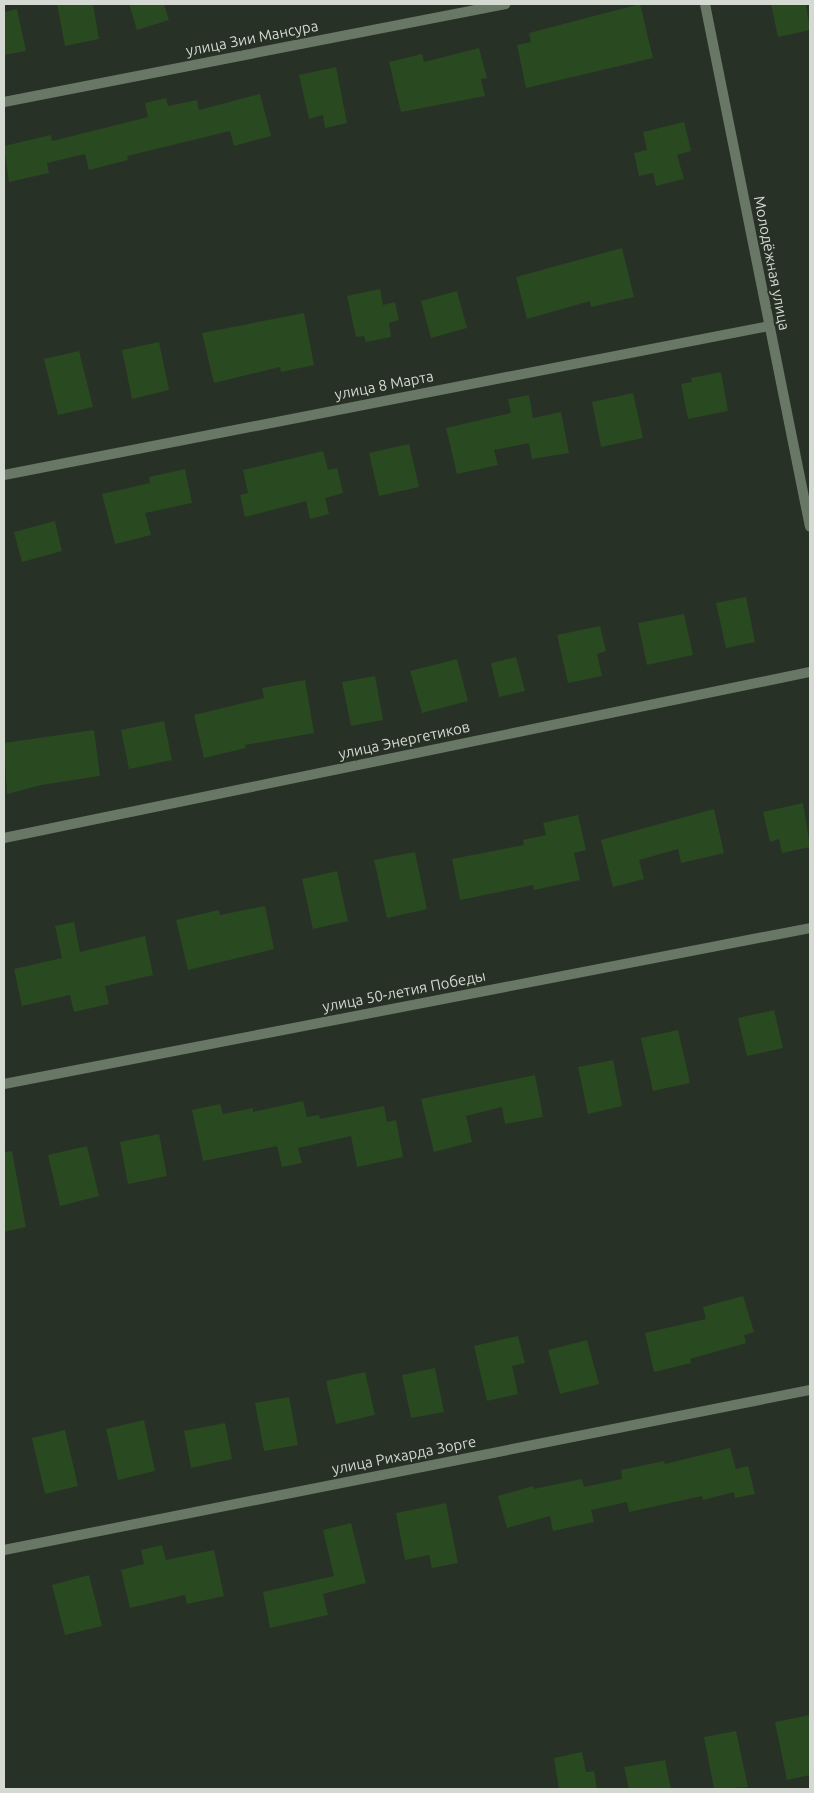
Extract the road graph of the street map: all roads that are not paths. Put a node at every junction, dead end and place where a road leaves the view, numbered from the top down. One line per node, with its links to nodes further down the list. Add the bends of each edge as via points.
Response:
1 (506, 4): 3 (street, улица Зии Мансура)
2 (706, 4): 4 (street, Молодёжная улица)
3 (4, 102)
4 (770, 326): 5 (street, улица 8 Марта); 6 (street, Молодёжная улица)
5 (4, 475)
6 (810, 527)
7 (810, 672): 8 (street, улица Энергетиков)
8 (4, 838)
9 (810, 928): 10 (street, улица 50-летия Победы)
10 (4, 1084)
11 (810, 1390): 12 (street, улица Рихарда Зорге)
12 (4, 1550)

